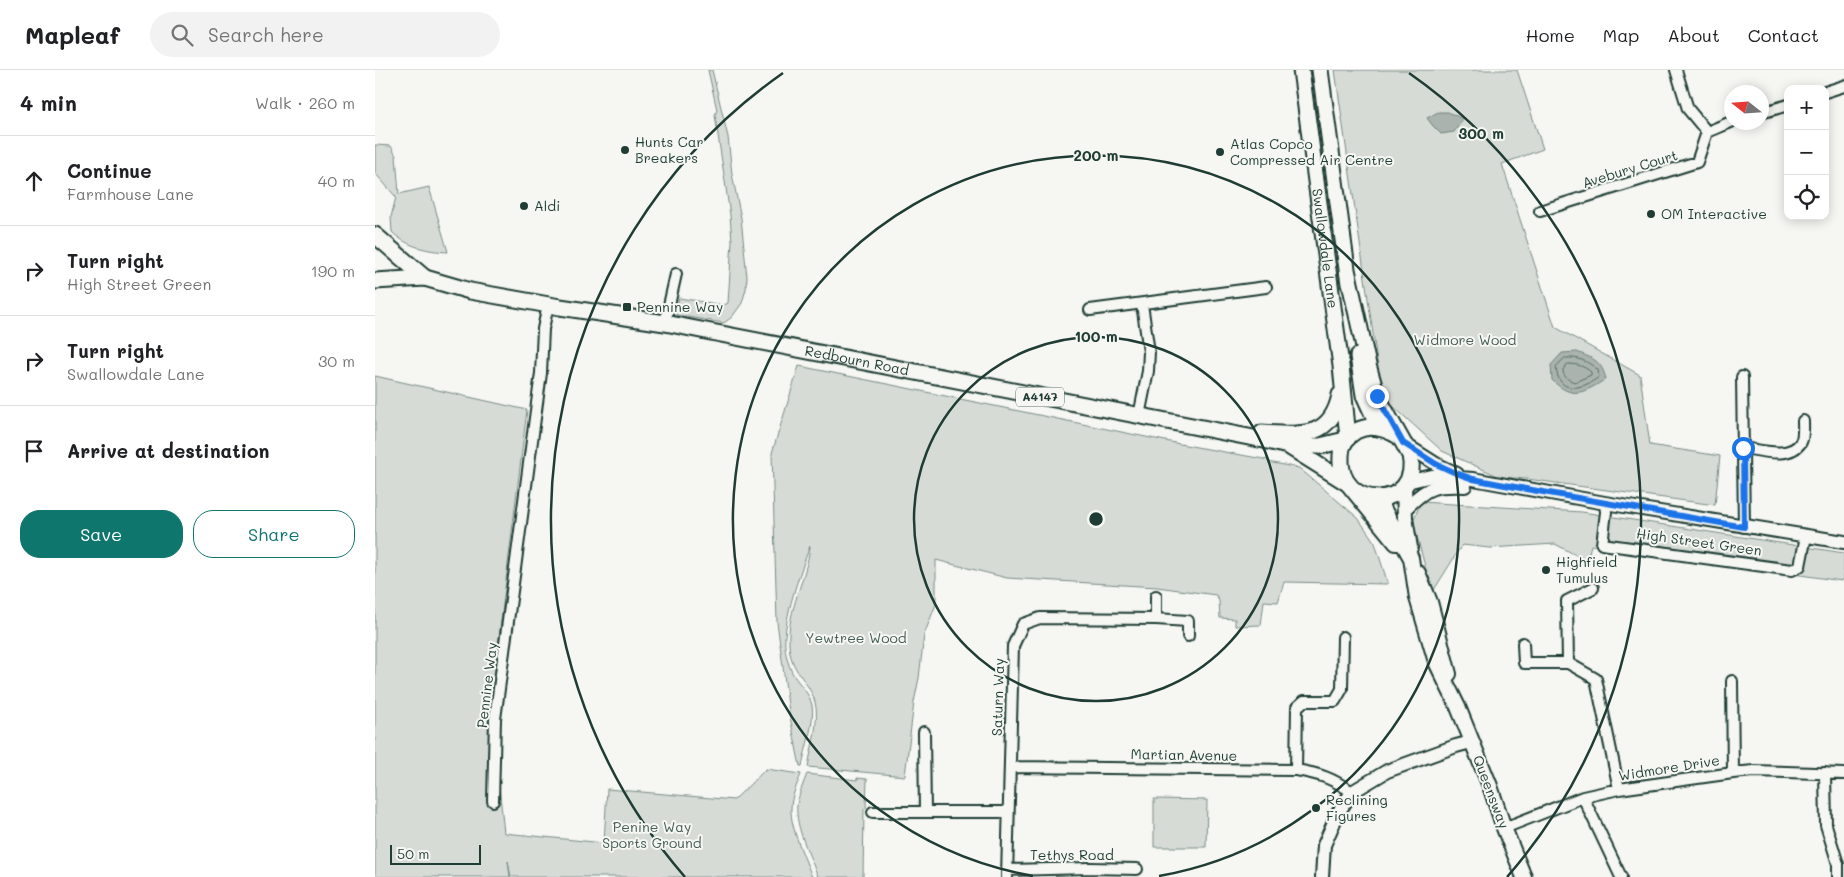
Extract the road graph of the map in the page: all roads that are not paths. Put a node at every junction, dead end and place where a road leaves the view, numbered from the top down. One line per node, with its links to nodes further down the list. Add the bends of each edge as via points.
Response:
1 (1301, 70): 21 (main road, Swallowdale Lane / A4147)
2 (1320, 70): 13 (main road, Swallowdale Lane)
3 (1676, 70): 9 (street, via 1688,109)
4 (1844, 86): 5 (street)
5 (1829, 91)
6 (1784, 106): 7 (street)
7 (1769, 111)
8 (1724, 125): 9 (street)
9 (1707, 132): 10 (street, Avebury Court, via 1697,162)
10 (1540, 211)
11 (375, 235): 14 (main road, Redbourn Road / A4147)
12 (676, 274): 20 (street)
13 (1348, 274): 25 (main road, Swallowdale Lane, via 1364,395); 28 (main road, Swallowdale Lane, via 1377,396)
14 (425, 278): 15 (main road, Redbourn Road / A4147); 18 (main road, Redbourn Road / A4147)
15 (375, 281)
16 (1266, 288): 17 (street)
17 (1143, 304): 19 (street); 23 (street, via 1149,352)
18 (548, 305): 20 (main road, Redbourn Road / A4147); 60 (street, Pennine Way, via 495,719)
19 (1090, 310)
20 (665, 324): 23 (main road, Redbourn Road / A4147)
21 (1341, 366): 26 (main road, Swallowdale Lane / A4147, via 1341,392 1335,412 1318,430 1305,434 1271,434); 27 (main road, Swallowdale Lane / A4147)
22 (1742, 377): 30 (street)
23 (1139, 416): 26 (main road, Redbourn Road / A4147)
24 (1803, 421): 30 (street, via 1801,442 1791,450)
25 (1379, 428): 27 (main road, via 1359,430); 28 (main road, via 1390,431)
26 (1203, 429): 29 (main road, Redbourn Road / A4147)
27 (1346, 439): 29 (main road, Redbourn Road, via 1320,446); 33 (main road, via 1341,462)
28 (1401, 440): 31 (street, High Street Green, via 1436,464); 32 (main road, via 1411,462)
29 (1288, 446): 33 (main road, Redbourn Road)
30 (1743, 448): 38 (street)
31 (1473, 479): 32 (street, High Street Green, via 1432,476); 34 (street, High Street Green)
32 (1406, 484): 35 (main road, via 1390,497); 37 (main road, Queensway)
33 (1349, 486): 35 (main road, via 1366,497); 41 (main road, Queensway)
34 (1513, 486): 36 (street, High Street Green); 37 (street, High Street Green, via 1439,486 1422,492)
35 (1378, 499): 41 (main road, Queensway)
36 (1605, 504): 38 (street, High Street Green); 39 (street, High Street Green, via 1602,544 1793,570 1800,566)
37 (1405, 509): 41 (main road, Queensway)
38 (1744, 527): 39 (street, High Street Green)
39 (1806, 536): 40 (street, High Street Green)
40 (1844, 542)
41 (1411, 558): 51 (main road, Queensway, via 1430,602 1458,707)
42 (1593, 588): 48 (street, via 1567,602)
43 (1156, 596): 44 (street)
44 (1156, 619): 45 (street, Saturn Way, via 1188,621); 52 (street, Saturn Way, via 1040,618 1023,624 1013,646)
45 (1188, 636)
46 (1343, 637): 53 (street, via 1342,689 1335,701 1305,701 1297,708)
47 (1523, 643): 48 (street, via 1524,663)
48 (1568, 663): 57 (street, via 1596,679)
49 (1732, 681): 54 (street)
50 (925, 732): 62 (street)
51 (1471, 742): 58 (street, via 1387,770); 64 (main road, Queensway)
52 (1010, 767): 53 (street, Martian Avenue); 63 (street, Saturn Way)
53 (1296, 770): 58 (street, Martian Avenue, via 1335,780)
54 (1733, 773): 55 (street, Widmore Drive); 57 (street, Widmore Drive)
55 (1825, 773): 56 (street, Widmore Drive); 70 (street, via 1826,825 1838,864)
56 (1844, 774)
57 (1619, 789): 59 (street, Widmore Drive)
58 (1352, 792): 67 (street, via 1338,813 1324,846)
59 (1583, 797): 64 (street, Widmore Drive); 69 (street)
60 (493, 801)
61 (873, 812): 62 (street)
62 (925, 812): 63 (street)
63 (1008, 812): 66 (street, Saturn Way)
64 (1504, 828): 68 (main road, Queensway)
65 (1137, 869): 66 (street, Tethys Road)
66 (1007, 873)
67 (1322, 877)
68 (1524, 877)
69 (1621, 877)
70 (1838, 877)

